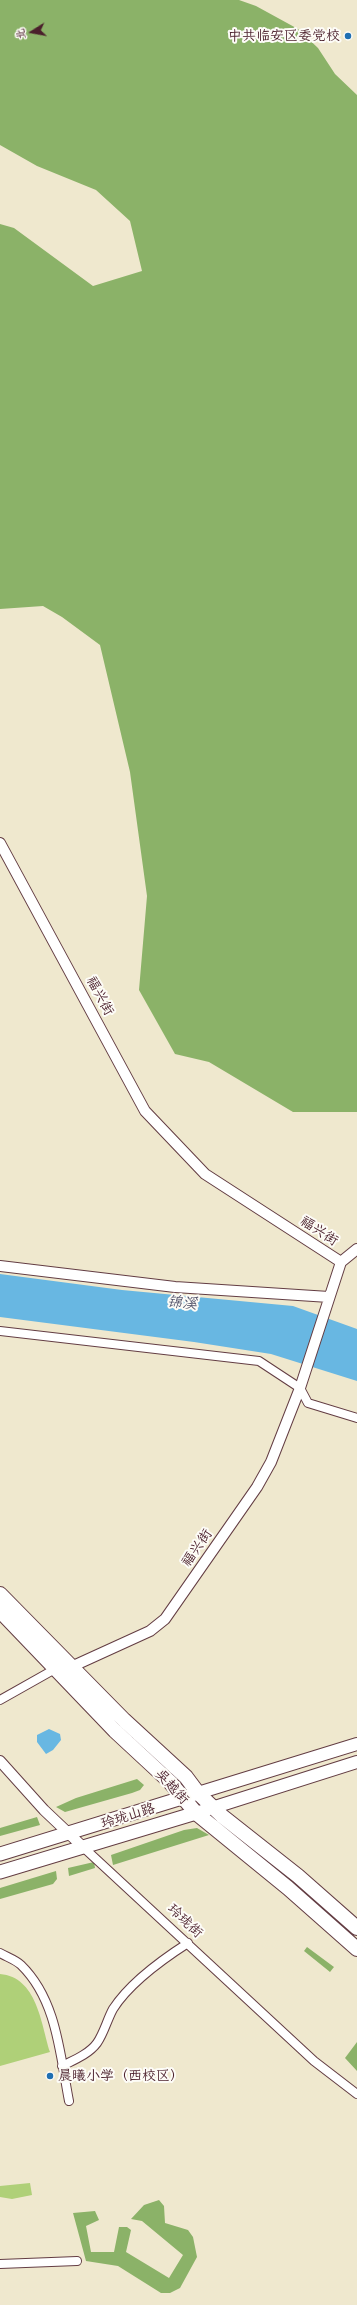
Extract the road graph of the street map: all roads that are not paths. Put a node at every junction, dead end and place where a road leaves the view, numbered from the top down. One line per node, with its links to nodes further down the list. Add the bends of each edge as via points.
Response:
1 (0, 843): 3 (street, 福兴街, via 145,1111 205,1174)
2 (357, 1249): 3 (street)
3 (341, 1262): 5 (street, 福兴街)
4 (0, 1266): 5 (street, via 175,1287)
5 (329, 1297): 7 (street, 福兴街)
6 (0, 1331): 7 (street, via 259,1361)
7 (300, 1388): 8 (street, via 308,1403); 11 (street, 福兴街, via 271,1462 257,1487 165,1619 150,1631)
8 (357, 1418)
9 (0, 1594): 11 (highway, 吴越街)
10 (0, 1611): 12 (highway, 吴越街)
11 (71, 1667): 17 (highway, 吴越街, via 186,1777)
12 (55, 1669): 13 (street); 18 (highway, 吴越街)
13 (0, 1700)
14 (357, 1744): 17 (main road, 玲珑山路)
15 (0, 1761): 21 (street, 玲珑街)
16 (357, 1762): 19 (main road, 玲珑山路)
17 (198, 1793): 18 (main road, 玲珑山路); 19 (highway, 吴越街)
18 (184, 1798): 20 (highway, 吴越街); 21 (main road, 玲珑山路)
19 (213, 1807): 20 (main road, 玲珑山路); 25 (highway, 吴越街)
20 (196, 1813): 22 (main road, 玲珑山路); 27 (highway, 吴越街, via 288,1888)
21 (67, 1833): 22 (street, 玲珑街); 23 (main road, 玲珑山路)
22 (83, 1847): 24 (main road, 玲珑山路); 26 (street, 玲珑街)
23 (0, 1854)
24 (0, 1872)
25 (357, 1928)
26 (188, 1943): 29 (street, via 166,1957 125,1995 113,2009 93,2048); 30 (street, 玲珑街, via 314,2061)
27 (357, 1949)
28 (0, 1953): 29 (street, via 20,1964 43,1994 50,2010)
29 (62, 2066): 31 (street)
30 (357, 2094)
31 (70, 2101)
32 (77, 2261): 33 (street)
33 (0, 2264)

